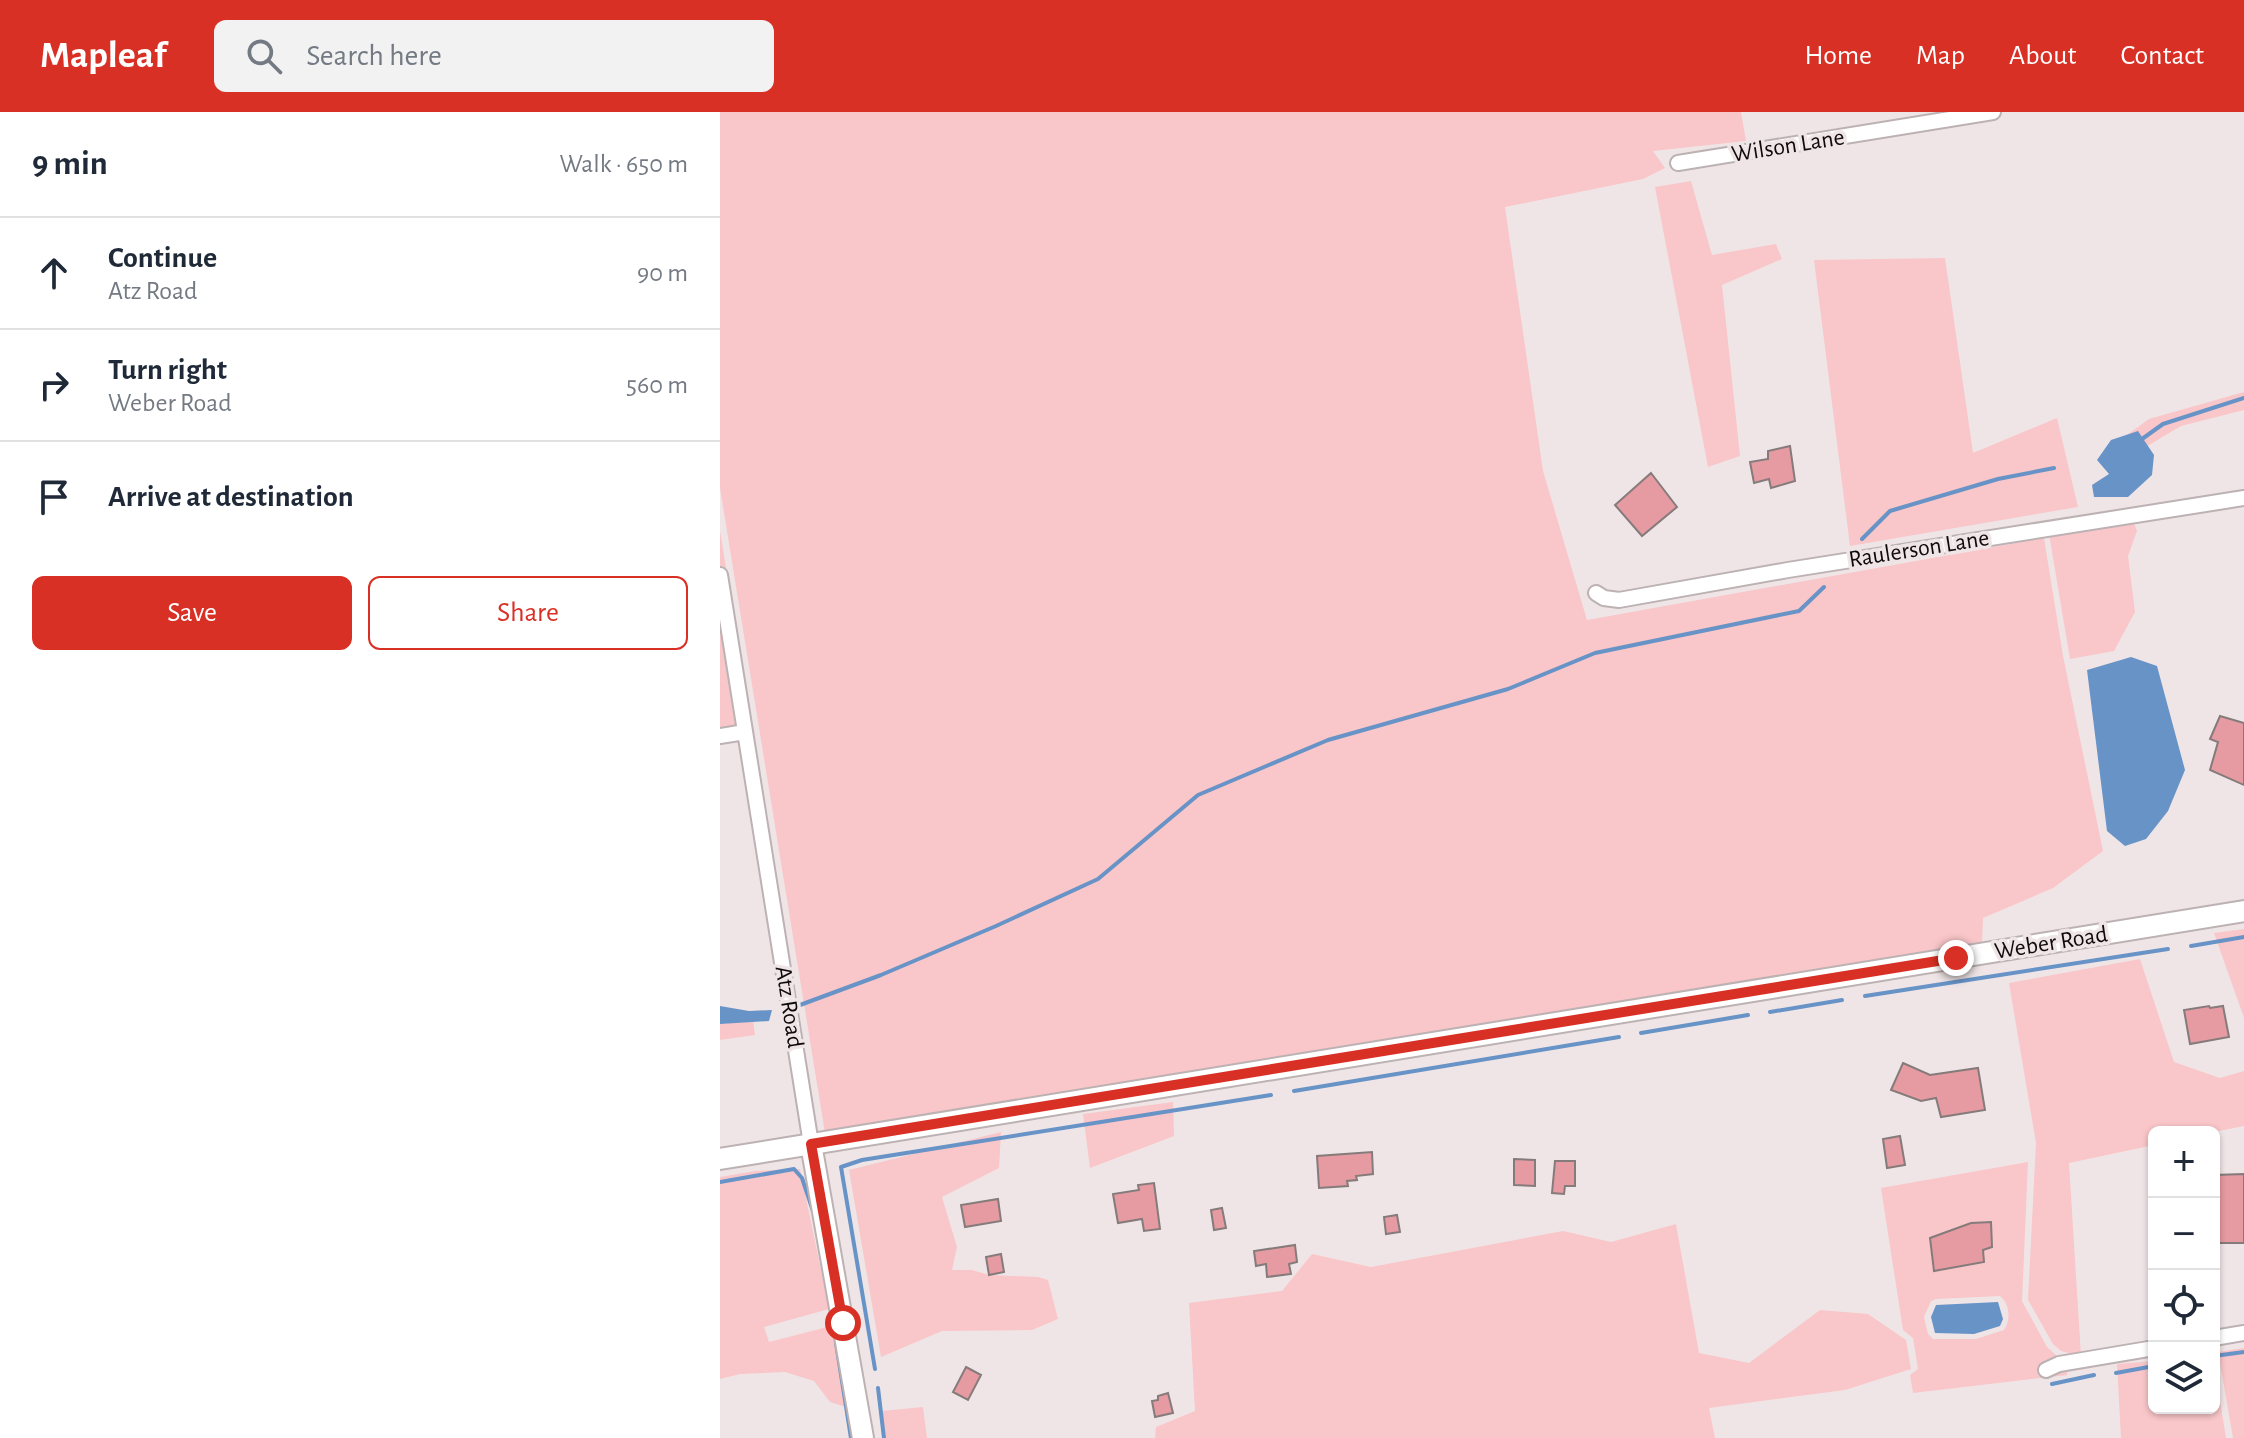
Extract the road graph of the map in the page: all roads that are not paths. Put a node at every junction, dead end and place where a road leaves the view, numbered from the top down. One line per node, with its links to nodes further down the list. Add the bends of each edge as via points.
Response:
1 (1993, 112): 2 (street, Wilson Lane)
2 (1678, 163)
3 (2244, 498): 5 (street, Raulerson Lane, via 1619,600)
4 (720, 575): 6 (street, Atz Road)
5 (1596, 593)
6 (745, 732): 7 (street); 9 (street, Atz Road)
7 (720, 736)
8 (2244, 911): 9 (street, Weber Road)
9 (811, 1144): 10 (street, Weber Road); 15 (street, Atz Road)
10 (720, 1159)
11 (2244, 1333): 12 (street)
12 (2220, 1337)
13 (2148, 1349): 14 (street)
14 (2046, 1370)
15 (863, 1438)

